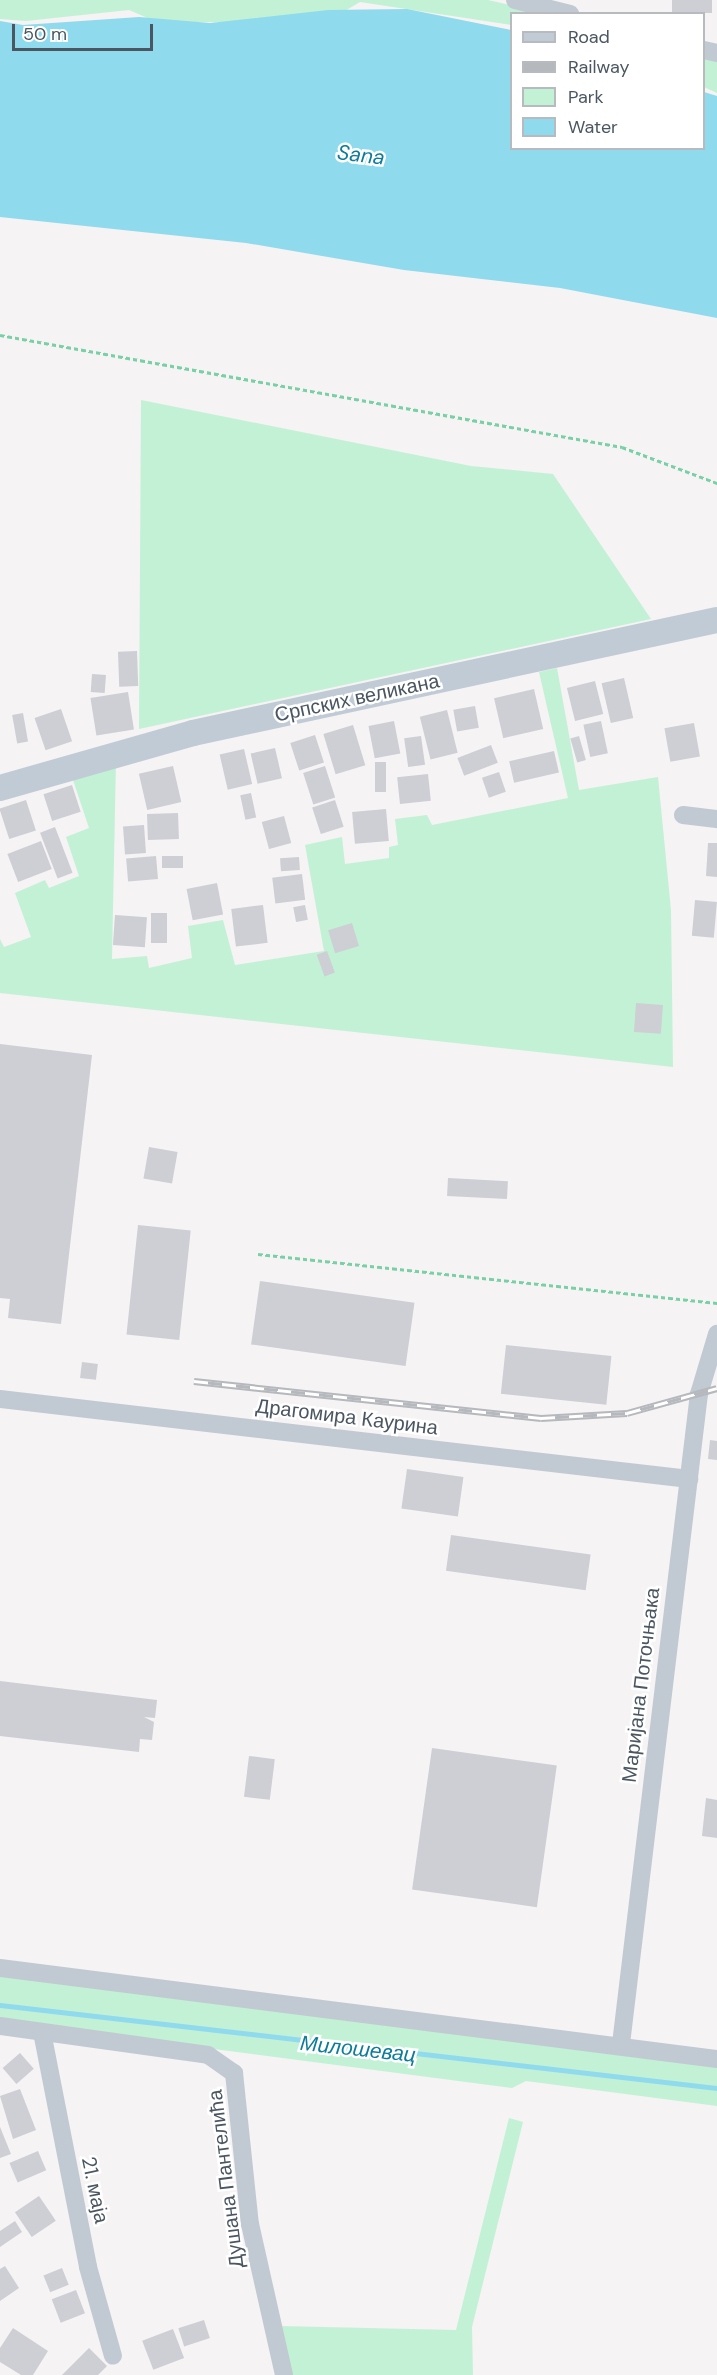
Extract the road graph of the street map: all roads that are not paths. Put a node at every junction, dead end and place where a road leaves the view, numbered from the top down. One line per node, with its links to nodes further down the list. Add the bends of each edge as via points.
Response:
1 (515, 0): 2 (street)
2 (562, 12)
3 (717, 620): 4 (main road, Српских великана, via 182,736)
4 (0, 788)
5 (683, 815): 6 (street)
6 (717, 819)
7 (717, 1334): 9 (street, Маријана Поточњака, via 699,1394)
8 (0, 1399): 9 (street, Драгомира Каурина)
9 (689, 1479): 13 (street, Маријана Поточњака)
10 (0, 1968): 13 (street, via 430,2025)
11 (0, 2026): 12 (street, Душана Пантелића)
12 (42, 2032): 15 (street, 21. маја, via 88,2267); 16 (street, Душана Пантелића, via 208,2055 234,2073 250,2224)
13 (621, 2044): 14 (street)
14 (717, 2060)
15 (113, 2356)
16 (284, 2375)

